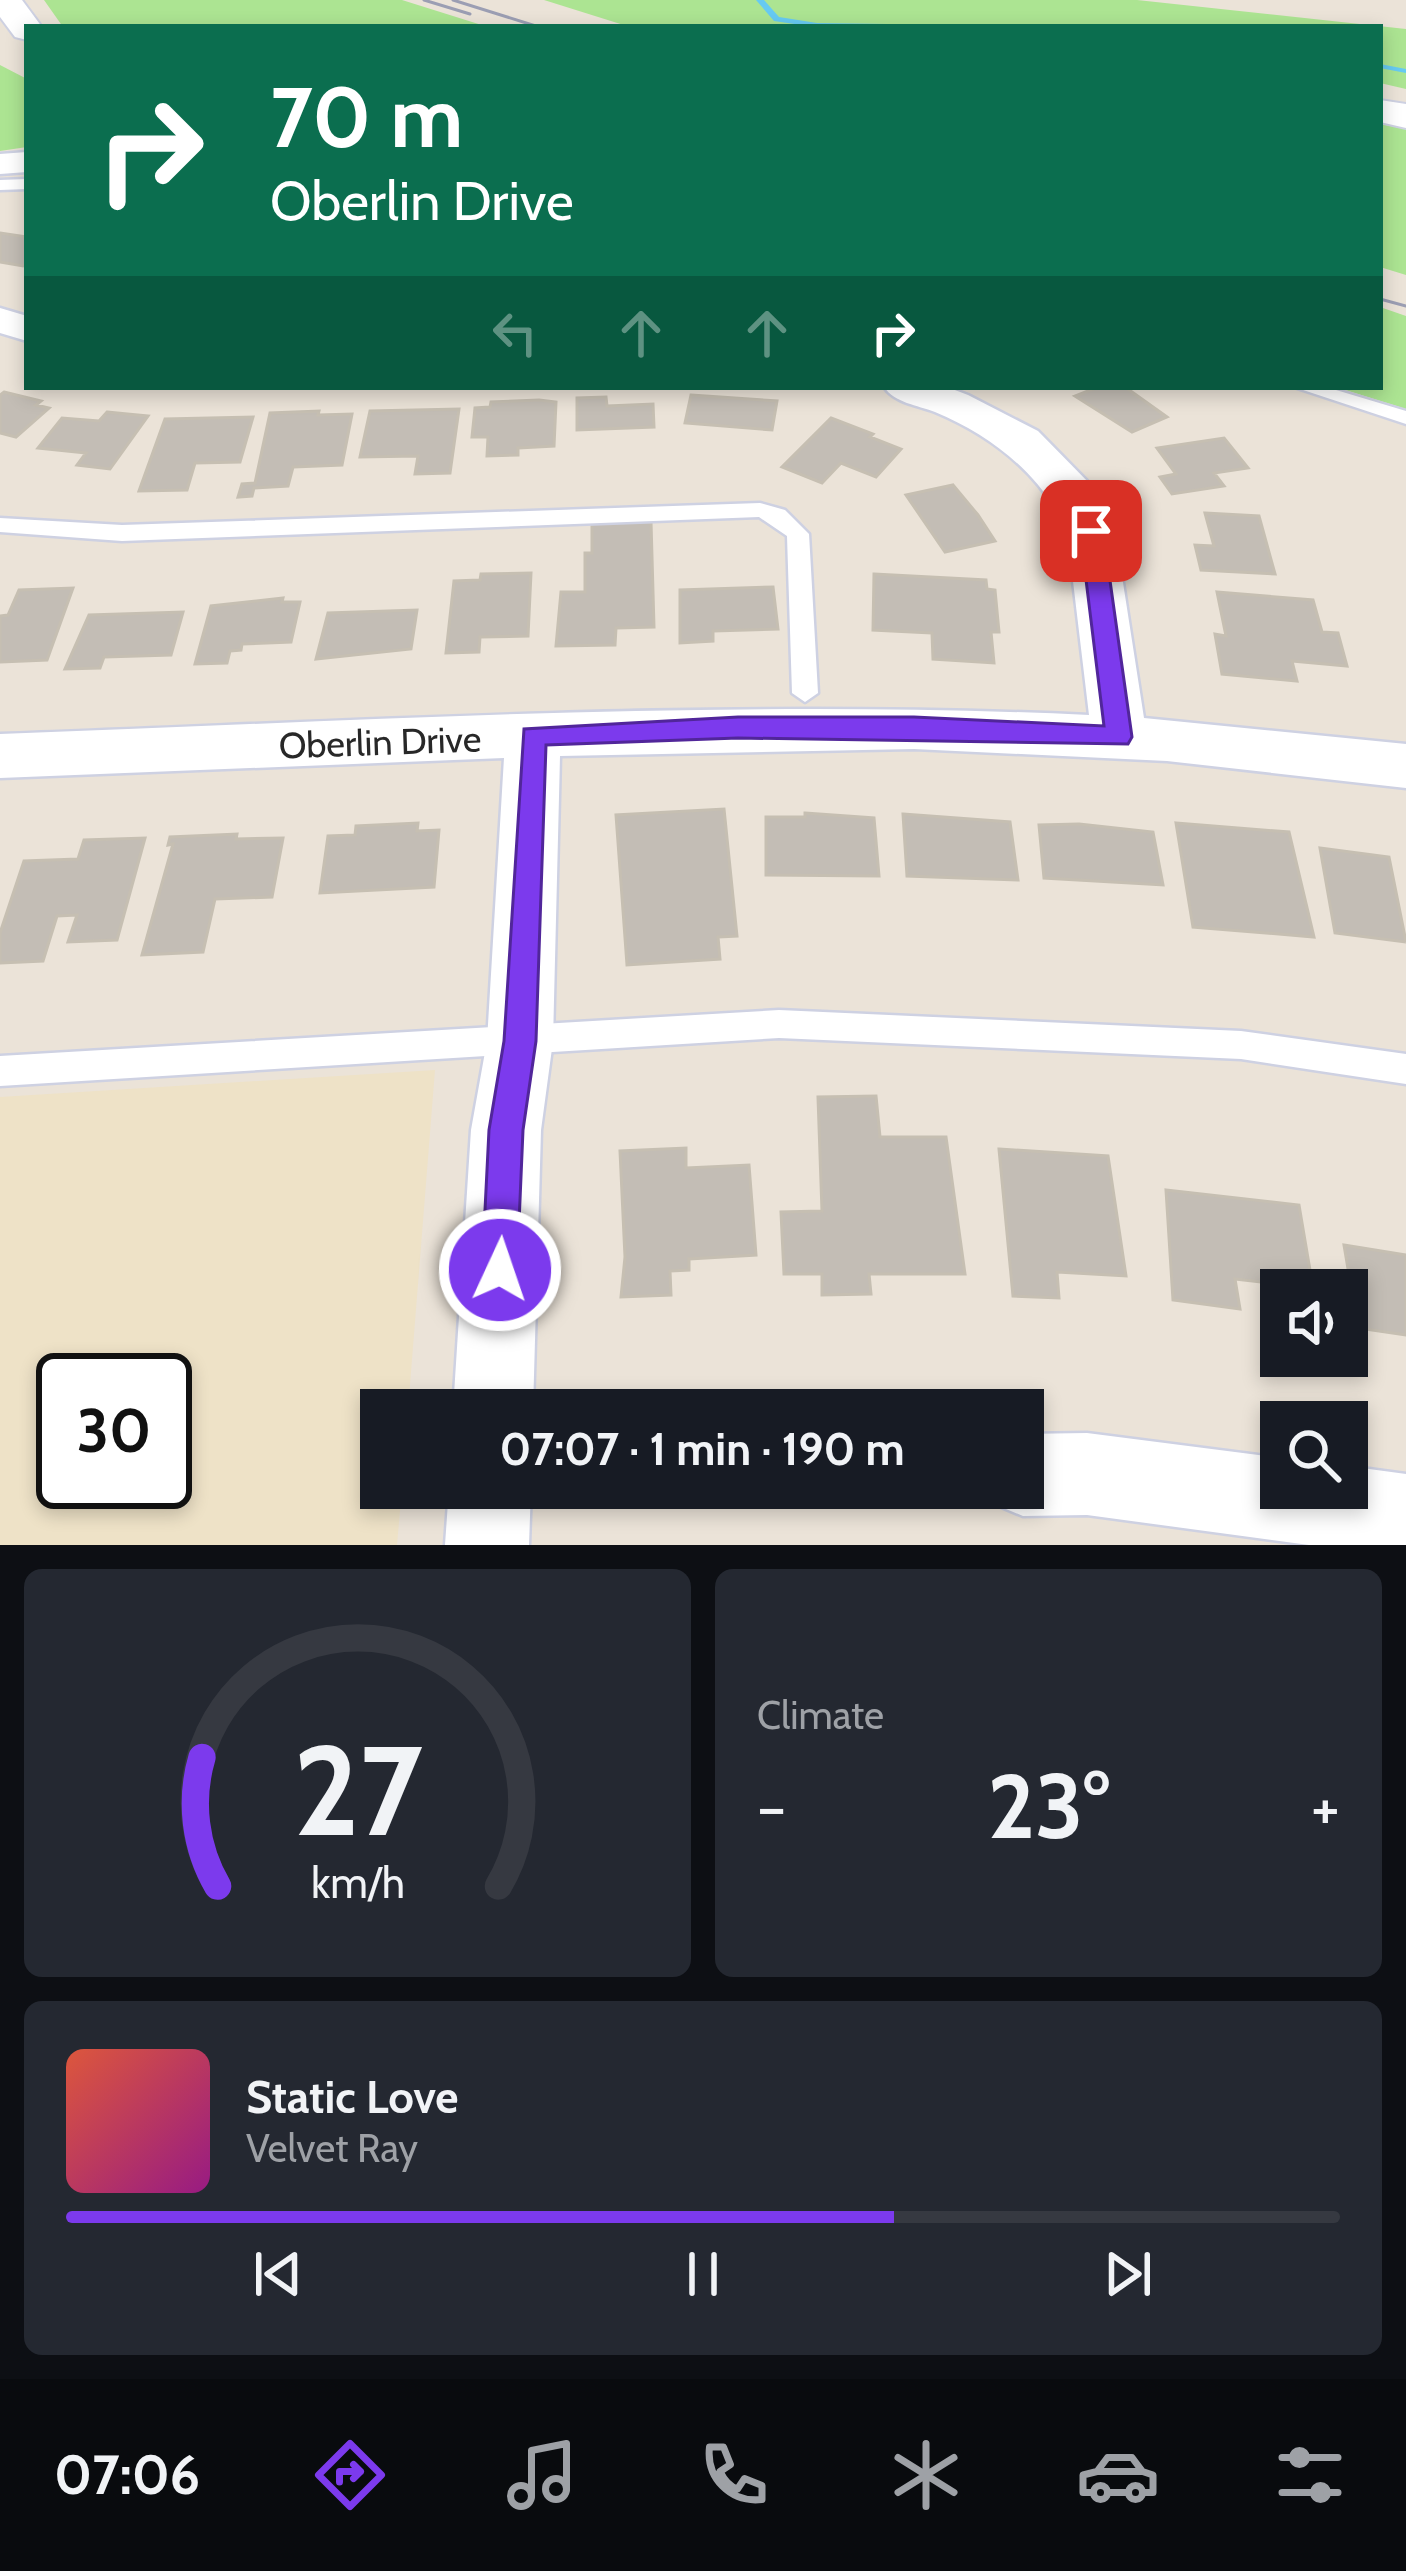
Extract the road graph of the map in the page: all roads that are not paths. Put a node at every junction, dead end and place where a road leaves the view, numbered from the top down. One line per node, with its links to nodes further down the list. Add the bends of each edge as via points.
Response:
1 (5, 0): 2 (street)
2 (24, 26)
3 (913, 390): 9 (street, via 1022,441 1075,497 1091,531)
4 (1314, 390): 5 (lane)
5 (1406, 418)
6 (0, 525): 7 (lane, via 122,533 760,510 798,535)
7 (805, 693)
8 (533, 736): 9 (street, Oberlin Drive, via 914,728); 10 (street, Oberlin Drive); 12 (street)
9 (1119, 737): 11 (street, Oberlin Drive)
10 (0, 756)
11 (1406, 766)
12 (520, 1041): 13 (lane, via 801,1025 1241,1046); 14 (lane); 15 (street, via 506,1130)
13 (1406, 1069)
14 (0, 1071)
15 (494, 1389)
16 (1044, 1475): 18 (street)
17 (489, 1509): 19 (street)
18 (1406, 1516)
19 (487, 1545)

